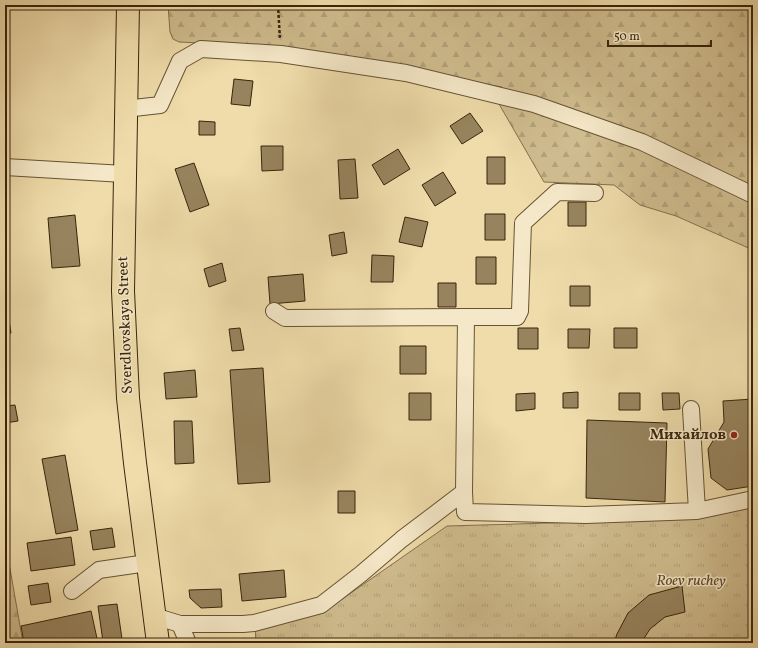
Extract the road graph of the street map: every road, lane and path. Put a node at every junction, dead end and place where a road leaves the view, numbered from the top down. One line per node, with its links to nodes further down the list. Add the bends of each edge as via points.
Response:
1 (128, 5): 4 (highway, Sverdlovskaya Street)
2 (278, 5): 3 (path)
3 (281, 54): 4 (street, via 201,50 180,61 160,105); 8 (street, via 406,73 534,104 642,142)
4 (126, 109): 6 (highway, Sverdlovskaya Street)
5 (5, 167): 6 (street)
6 (124, 174): 15 (highway, Sverdlovskaya Street, via 123,291 128,398)
7 (595, 193): 10 (street, via 557,192 523,223 518,317)
8 (753, 195)
9 (274, 311): 10 (street, via 285,318)
10 (466, 317): 12 (street)
11 (691, 409): 14 (street)
12 (464, 492): 14 (street, via 465,512 586,515); 18 (street, via 402,538 321,606 254,623)
13 (753, 500): 14 (street)
14 (697, 511)
15 (147, 563): 16 (street, via 99,570); 17 (highway, Sverdlovskaya Street)
16 (72, 591)
17 (154, 616): 18 (street); 19 (highway, Sverdlovskaya Street)
18 (180, 624): 20 (street)
19 (158, 643)
20 (188, 643)

